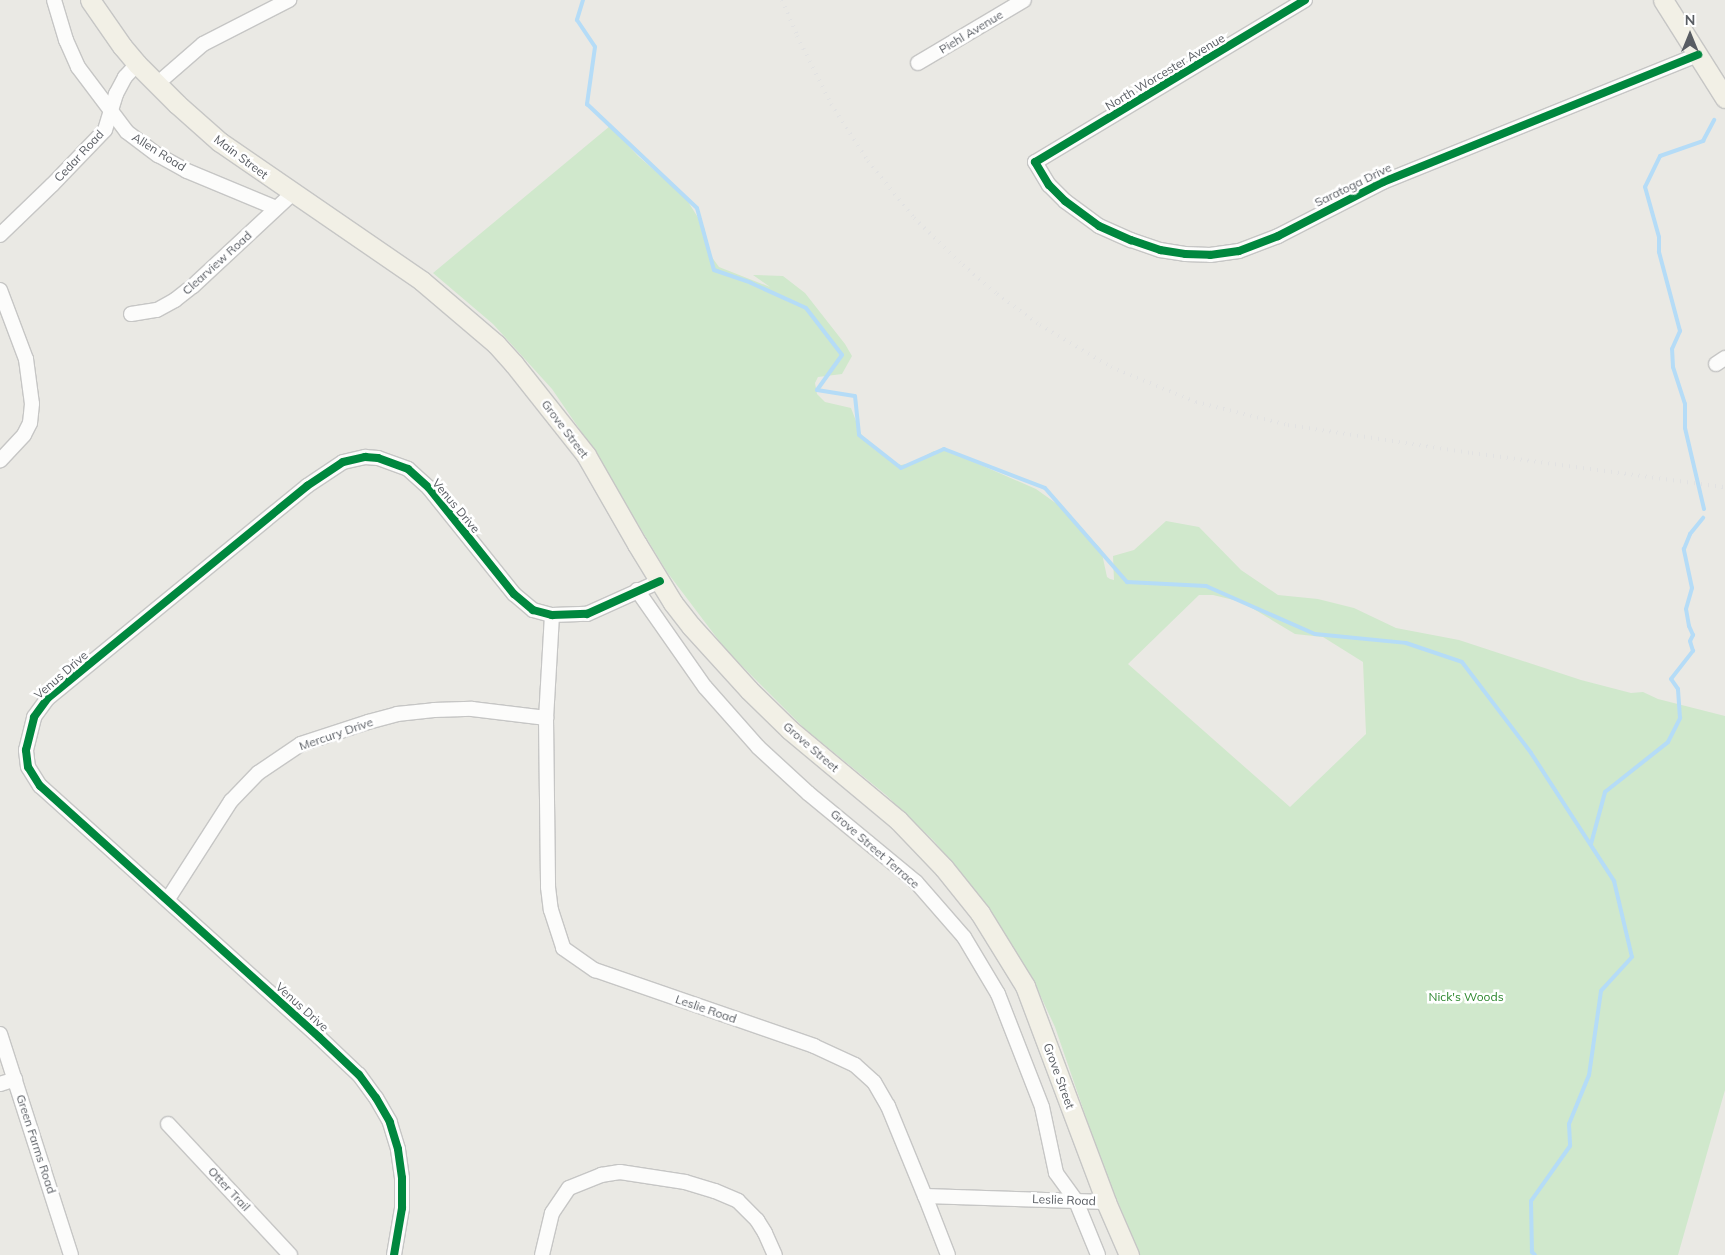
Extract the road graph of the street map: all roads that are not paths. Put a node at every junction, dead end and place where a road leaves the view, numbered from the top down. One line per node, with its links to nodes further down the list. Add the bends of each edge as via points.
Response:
1 (54, 0): 12 (street, Allen Road, via 84,78)
2 (90, 0): 9 (main road, Main Street)
3 (289, 0): 10 (street, via 203,44)
4 (1024, 0): 8 (street, Piehl Avenue)
5 (1306, 0): 13 (street, North Worcester Avenue)
6 (1663, 0): 7 (main road)
7 (1698, 54): 11 (main road); 13 (street, Saratoga Drive, via 1382,182 1278,236 1239,251 1196,255 1171,252 1112,232 1065,201 1049,185)
8 (918, 63)
9 (137, 64): 10 (main road, Main Street); 12 (street, Cedar Road, via 116,94)
10 (157, 84): 14 (main road, Main Street, via 220,142)
11 (1725, 98)
12 (111, 112): 15 (street, Allen Road, via 127,132 158,155 219,186); 16 (street, Cedar Road, via 105,130 92,145)
13 (1035, 162)
14 (293, 193): 15 (street, Clearview Road); 17 (main road, Main Street)
15 (276, 208): 19 (street, Clearview Road, via 175,300 157,310)
16 (0, 234)
17 (422, 281): 21 (main road, Grove Street, via 496,344 568,432 601,479)
18 (0, 290): 20 (street, via 26,359 32,410 24,435)
19 (131, 314)
20 (0, 460)
21 (660, 581): 22 (street, Venus Drive); 32 (main road, Grove Street, via 691,626 749,690 826,762 898,820 944,868 980,913 1025,986)
22 (637, 590): 23 (street, Venus Drive, via 587,614); 31 (street, Grove Street Terrace, via 705,687 758,747 916,882 964,937 998,994 1042,1107 1056,1173)
23 (552, 615): 24 (street, Leslie Road); 25 (street, Venus Drive, via 532,610 514,594 429,488 397,463 372,458 343,462 307,486 48,698 41,705 32,726 26,750 28,767 40,786)
24 (546, 718): 25 (street, Mercury Drive, via 472,709 396,714 301,744 258,773 231,801); 30 (street, Leslie Road, via 548,887 551,910 563,948 595,970 814,1046 855,1065 874,1082 888,1106)
25 (168, 899): 35 (street, Venus Drive, via 359,1075 376,1098 390,1122 402,1178 402,1208)
26 (0, 1034): 27 (street, Green Farms Road)
27 (15, 1079): 28 (street); 33 (street, Green Farms Road)
28 (0, 1084)
29 (168, 1124): 34 (street, Otter Trail)
30 (925, 1196): 31 (street, Leslie Road); 38 (street)
31 (1076, 1201): 32 (street, Leslie Road); 39 (street, Grove Street Terrace)
32 (1106, 1202): 40 (main road, Grove Street)
33 (71, 1255)
34 (290, 1255)
35 (394, 1255)
36 (542, 1255): 37 (street, via 552,1213 569,1188 601,1175 620,1172 685,1182 738,1201 757,1220)
37 (775, 1255)
38 (948, 1255)
39 (1098, 1255)
40 (1129, 1255)

